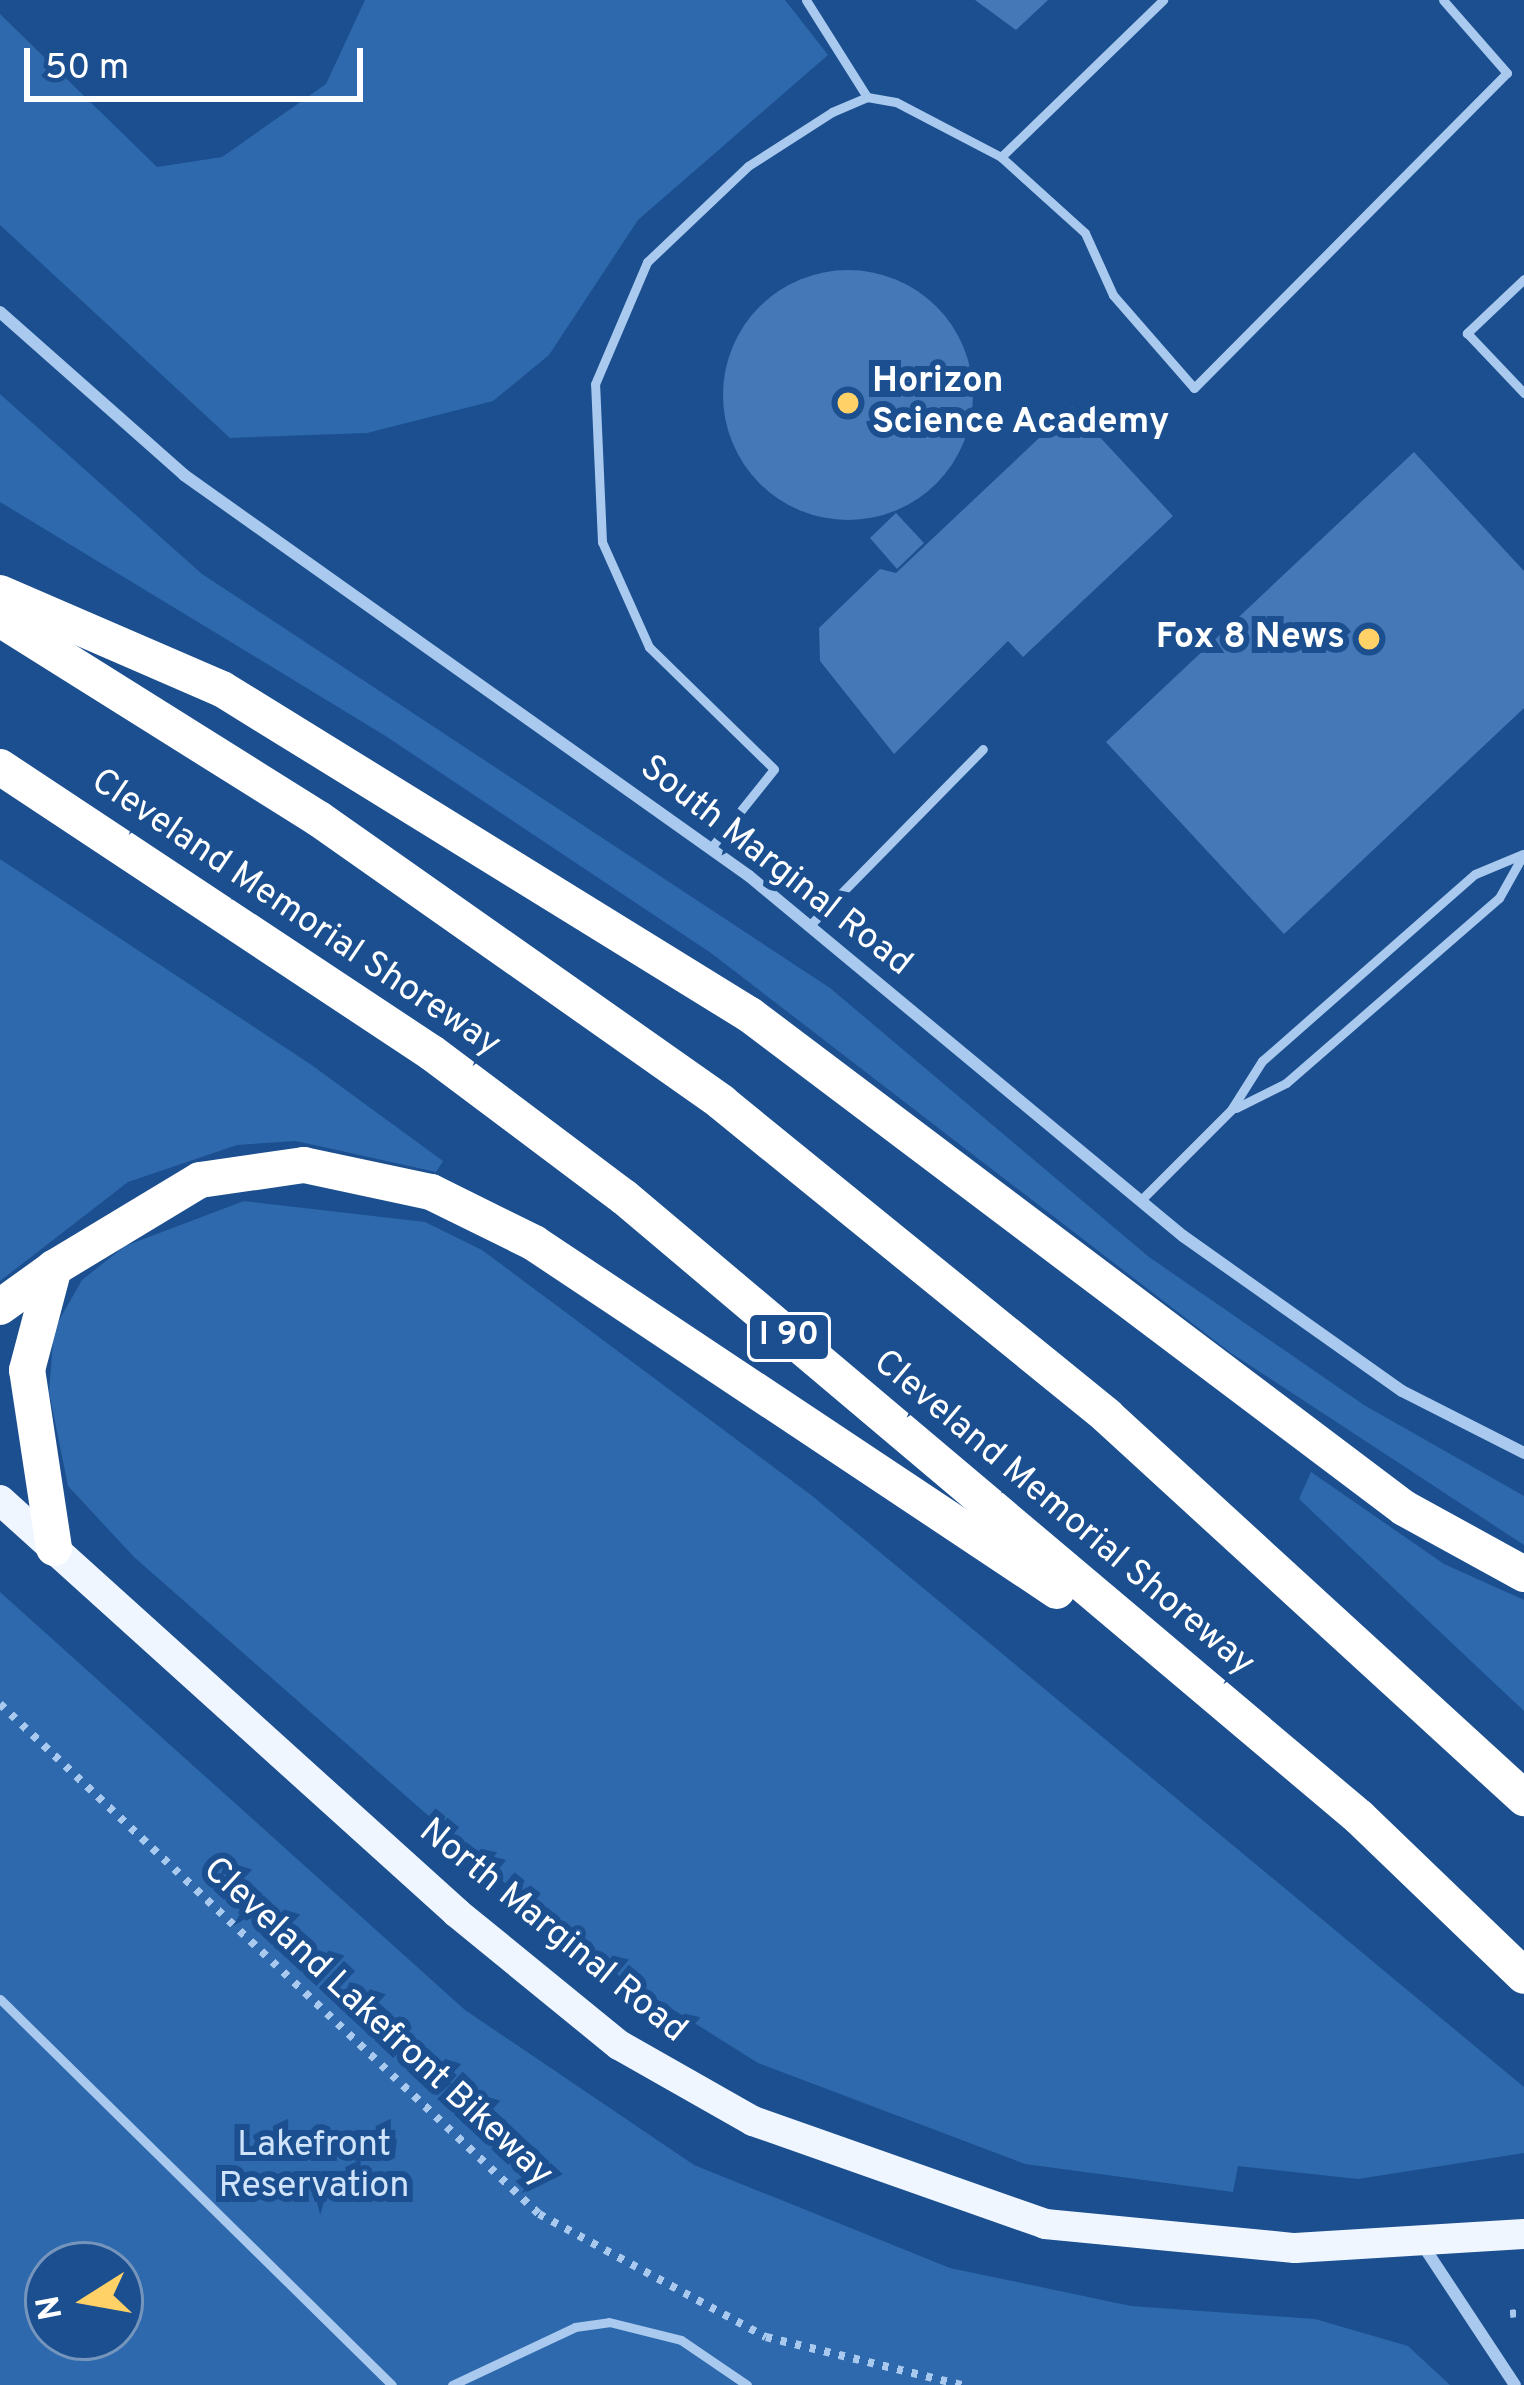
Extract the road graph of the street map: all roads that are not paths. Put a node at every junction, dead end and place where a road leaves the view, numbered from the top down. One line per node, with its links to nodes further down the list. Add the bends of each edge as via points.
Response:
1 (806, 0): 4 (lane)
2 (1163, 0): 5 (lane)
3 (1443, 0): 5 (lane, via 1507,73 1194,388 1113,296 1085,233)
4 (867, 97): 5 (lane); 13 (lane, via 748,166 647,262 595,384 602,542 649,647 774,770)
5 (1001, 157)
6 (1524, 279): 8 (lane, via 1467,333)
7 (0, 312): 13 (street, South Marginal Road, via 184,476)
8 (1524, 393)
9 (0, 593): 23 (highway, via 222,689 750,1015 1365,1481)
10 (0, 619): 25 (highway, via 319,819 722,1102 1107,1416)
11 (983, 749): 15 (lane)
12 (0, 767): 24 (highway, Cleveland Memorial Shoreway / I 90, via 432,1054 624,1198)
13 (710, 849): 15 (street, South Marginal Road)
14 (1524, 854): 16 (lane, via 1481,913 1286,1083); 16 (lane, via 1475,874 1262,1061)
15 (808, 926): 17 (street, South Marginal Road)
16 (1231, 1110): 17 (lane)
17 (1140, 1201): 20 (street, South Marginal Road, via 1402,1391)
18 (54, 1268): 19 (highway); 22 (highway, via 27,1370); 24 (highway, via 146,1204 241,1171 304,1165 431,1192 534,1243)
19 (0, 1307)
20 (1524, 1453)
21 (0, 1500): 22 (main road, North Marginal Road)
22 (54, 1548): 29 (main road, North Marginal Road, via 457,1913 690,2090 850,2161 1045,2224 1193,2246)
23 (1524, 1574)
24 (1200, 1685): 26 (highway, Cleveland Memorial Shoreway / I 90)
25 (1524, 1798)
26 (1524, 1976)
27 (0, 1999): 30 (lane)
28 (1524, 2234): 29 (main road, North Marginal Road)
29 (1424, 2246): 33 (street)
30 (392, 2385)
31 (452, 2385): 32 (lane, via 575,2326 610,2322 681,2341)
32 (747, 2385)
33 (1515, 2385)

